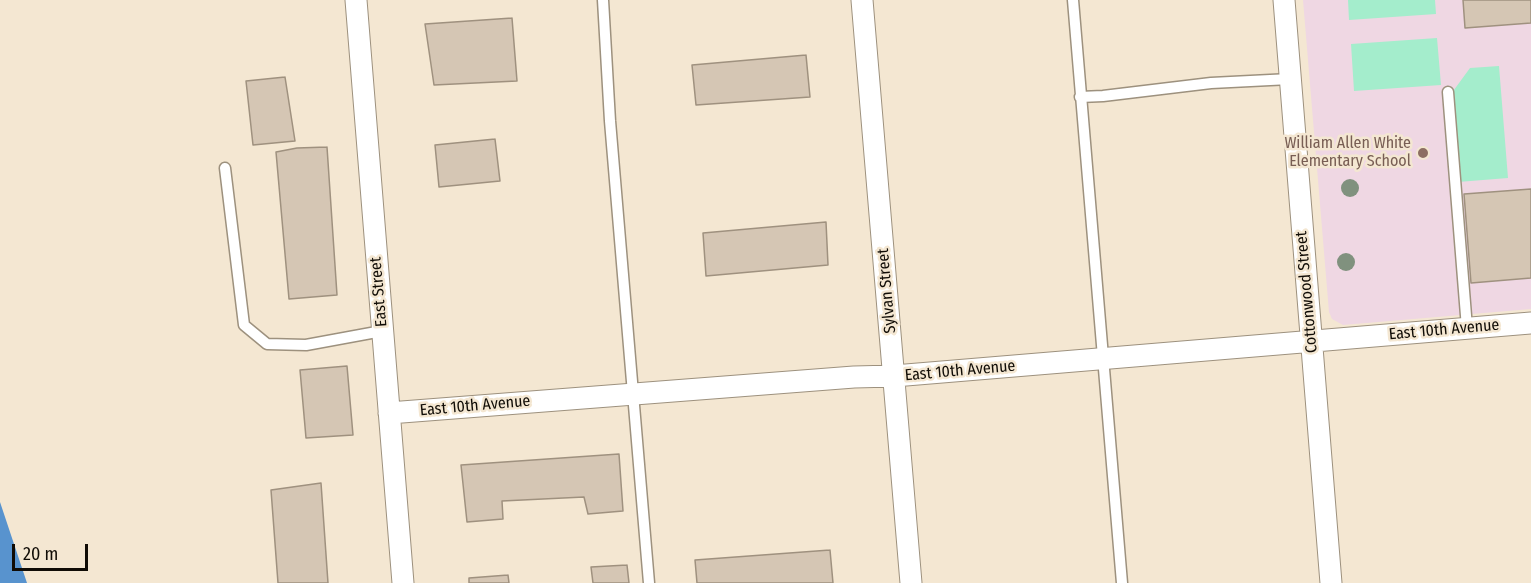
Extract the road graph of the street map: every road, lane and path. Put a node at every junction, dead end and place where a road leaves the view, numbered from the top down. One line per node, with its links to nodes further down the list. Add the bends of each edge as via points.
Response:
1 (356, 0): 12 (street, East Street)
2 (603, 0): 16 (lane)
3 (862, 0): 15 (street, Sylvan Street)
4 (1073, 0): 8 (lane)
5 (1284, 0): 6 (street, Cottonwood Street)
6 (1290, 79): 8 (lane); 13 (street, Cottonwood Street)
7 (1448, 92): 11 (lane)
8 (1080, 97): 14 (lane)
9 (225, 168): 12 (lane, via 244,325 267,344 306,345)
10 (1531, 323): 11 (street, East 10th Avenue)
11 (1467, 328): 13 (street, East 10th Avenue)
12 (382, 331): 17 (street, East Street)
13 (1311, 342): 14 (street, East 10th Avenue); 22 (street, Cottonwood Street)
14 (1104, 360): 15 (street, East 10th Avenue); 21 (lane)
15 (894, 376): 16 (street, East 10th Avenue); 20 (street, Sylvan Street)
16 (633, 393): 17 (street, East 10th Avenue); 19 (lane)
17 (389, 413): 18 (street, East Street)
18 (403, 583)
19 (649, 583)
20 (910, 583)
21 (1122, 583)
22 (1331, 583)

